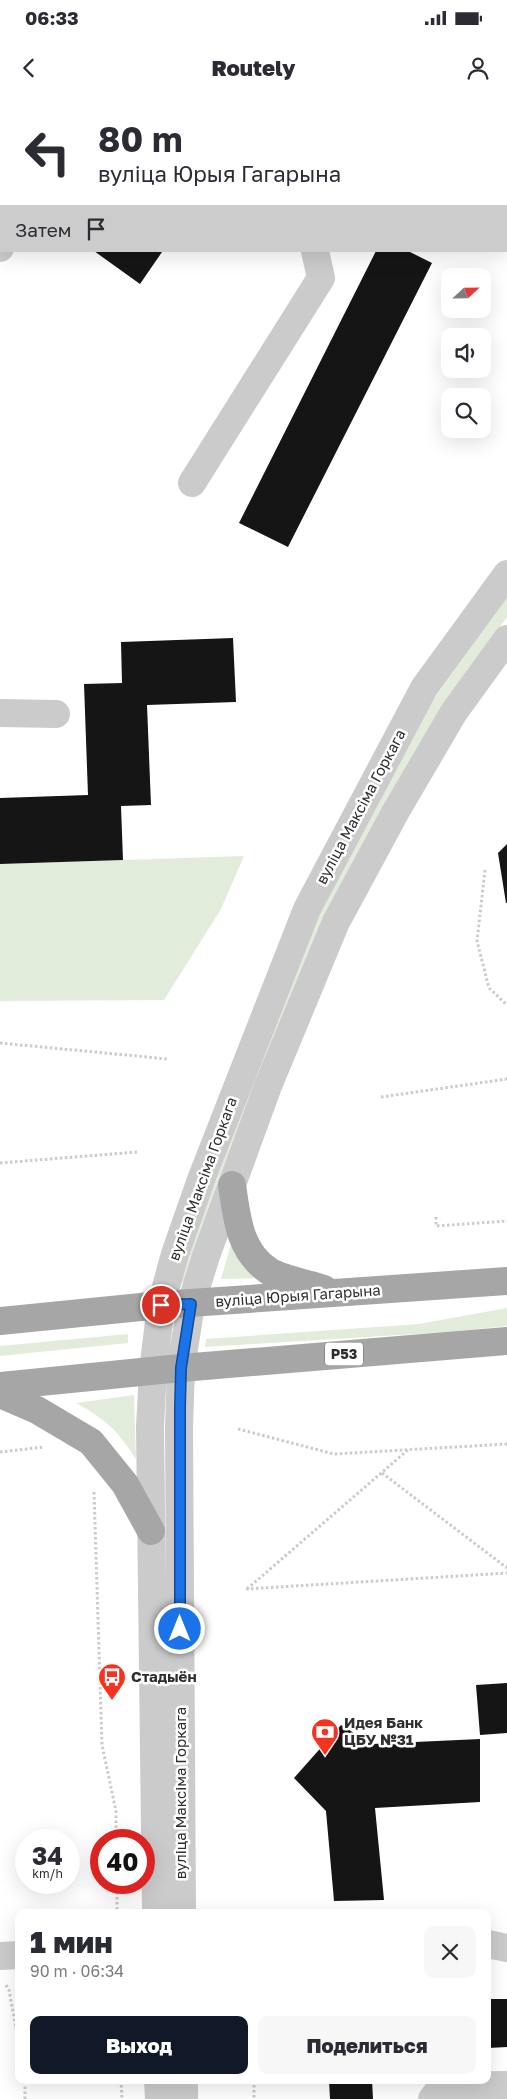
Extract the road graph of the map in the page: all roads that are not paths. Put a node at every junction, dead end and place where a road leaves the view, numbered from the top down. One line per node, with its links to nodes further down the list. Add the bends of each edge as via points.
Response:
1 (315, 252): 2 (street, via 320,278)
2 (192, 483)
3 (507, 574): 11 (street, вуліца Максіма Горкага, via 424,688 307,909 202,1177)
4 (507, 639): 7 (street, вуліца Максіма Горкага, via 454,712 336,922 268,1086)
5 (0, 713): 6 (street)
6 (56, 714)
7 (232, 1185): 9 (main road, via 239,1230 250,1254 270,1272); 10 (street, вуліца Максіма Горкага)
8 (507, 1281): 9 (main road, вуліца Юрыя Гагарына)
9 (335, 1293): 10 (main road, вуліца Юрыя Гагарына)
10 (191, 1304): 11 (main road, вуліца Юрыя Гагарына); 14 (street, вуліца Максіма Горкага)
11 (161, 1305): 12 (main road, вуліца Юрыя Гагарына); 15 (street, вуліца Максіма Горкага)
12 (0, 1322)
13 (507, 1340): 14 (main road, Р53)
14 (181, 1368): 15 (main road, Р53); 20 (street, вуліца Максіма Горкага)
15 (153, 1371): 16 (main road, Р53); 18 (street, вуліца Максіма Горкага)
16 (0, 1386)
17 (0, 1394): 18 (main road, via 37,1410 90,1442 125,1484)
18 (150, 1532): 19 (street, вуліца Максіма Горкага)
19 (156, 1909)
20 (182, 1909)
21 (491, 1945): 22 (street)
22 (507, 1948)
23 (0, 1956): 24 (street)
24 (15, 1956)
25 (158, 2084): 28 (street)
26 (184, 2084): 29 (street)
27 (507, 2085): 30 (street, via 442,2086)
28 (158, 2099)
29 (184, 2099)
30 (432, 2099)

